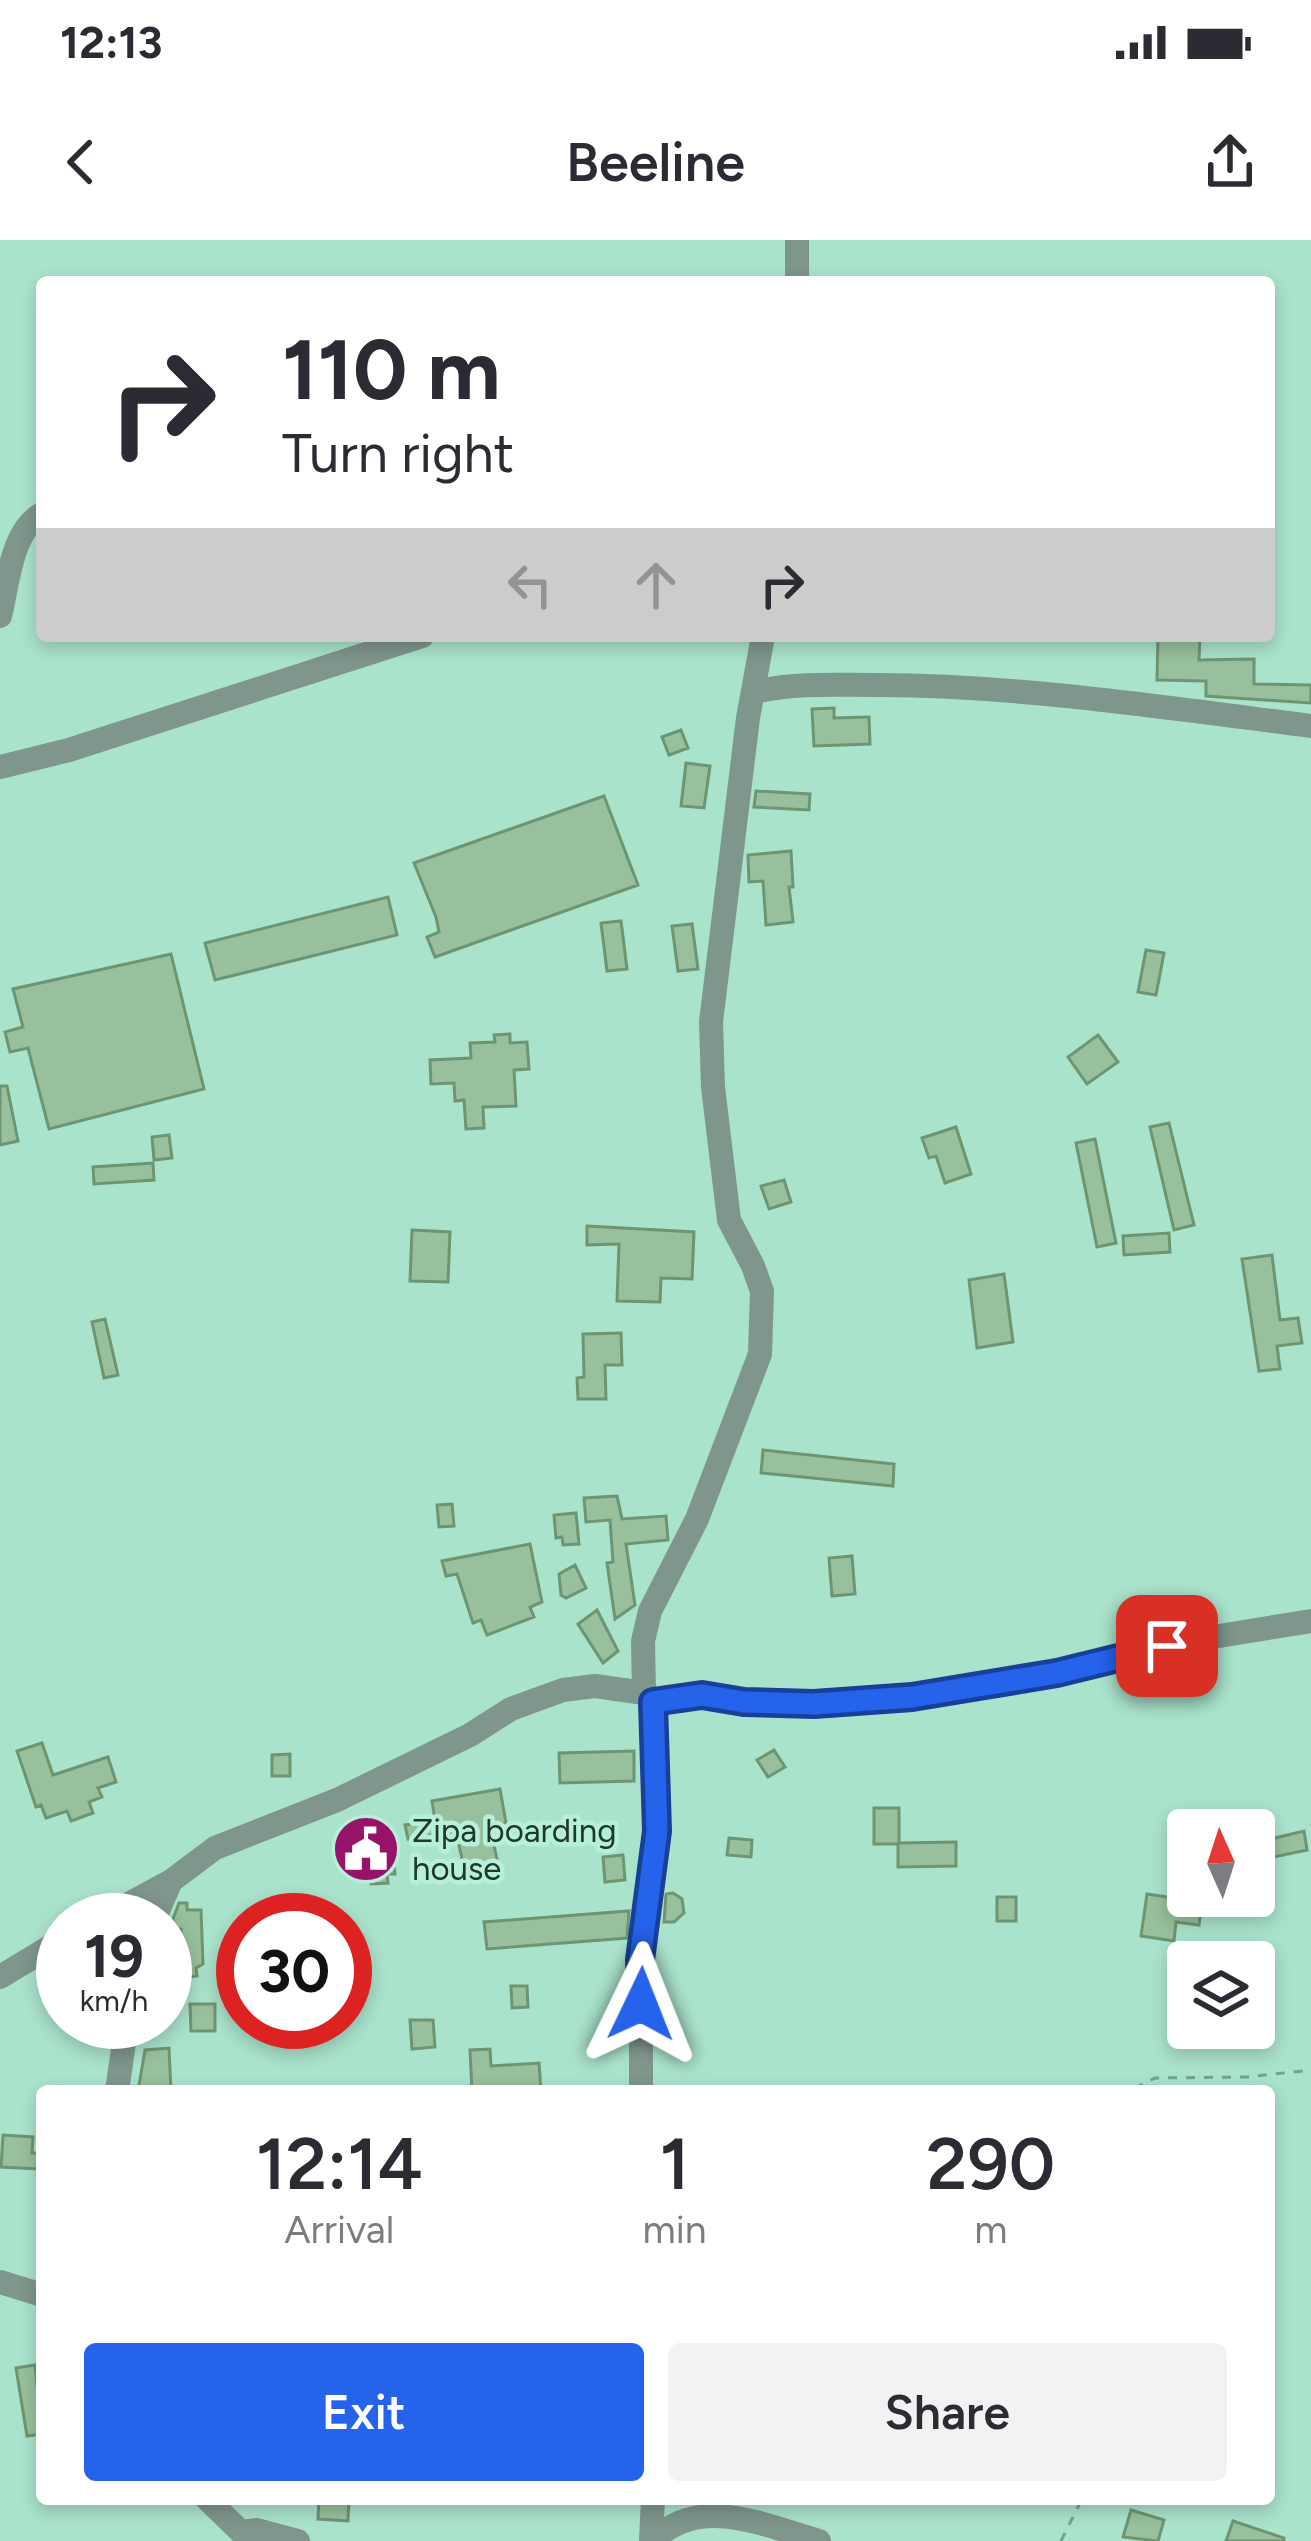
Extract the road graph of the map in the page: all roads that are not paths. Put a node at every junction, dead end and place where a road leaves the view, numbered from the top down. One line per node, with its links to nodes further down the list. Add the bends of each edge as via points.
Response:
1 (797, 240): 2 (street)
2 (797, 276)
3 (36, 517): 4 (street, via 18,541)
4 (0, 616)
5 (403, 642): 9 (street)
6 (763, 642): 7 (street)
7 (754, 692): 8 (street, via 787,684 934,686); 11 (street, via 711,1022 729,1220 762,1292 760,1354 697,1519 650,1611 643,1641)
8 (1311, 726)
9 (0, 767)
10 (1311, 1621): 11 (street, via 912,1697 814,1704)
11 (648, 1698): 12 (street, via 596,1686 511,1709 337,1799 215,1848); 19 (street, via 657,1831 640,1960)
12 (171, 1881): 13 (street); 14 (street)
13 (149, 1893)
14 (166, 1893)
15 (36, 1955): 16 (street)
16 (0, 1976)
17 (123, 2049): 18 (street)
18 (118, 2085)
19 (641, 2085)
20 (0, 2282): 21 (street)
21 (36, 2293)
22 (213, 2505): 24 (street, via 241,2532)
23 (653, 2505): 25 (street)
24 (298, 2541)
25 (651, 2541): 26 (street, via 689,2516 733,2517)
26 (819, 2541)

